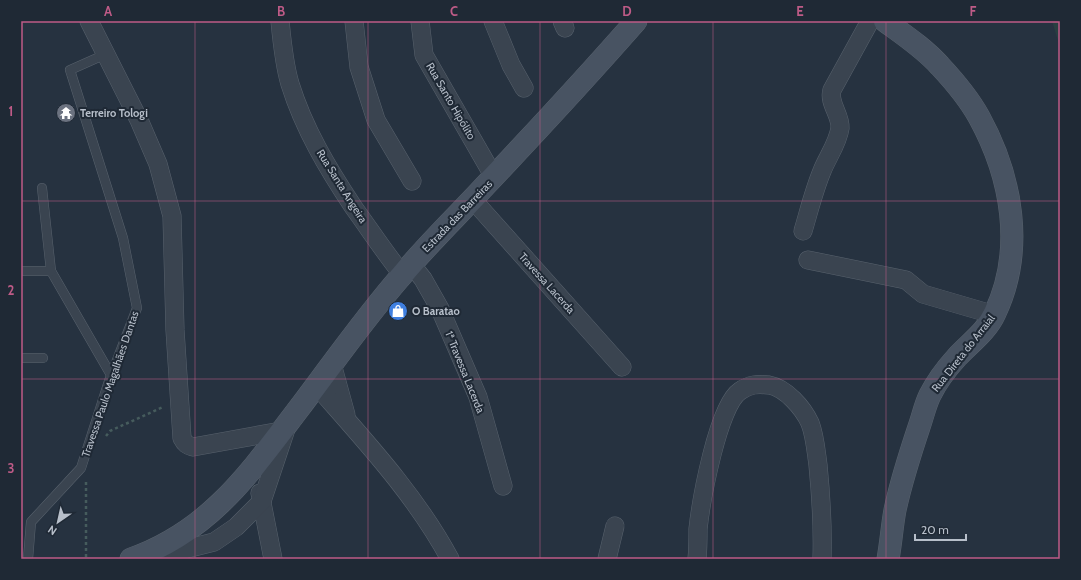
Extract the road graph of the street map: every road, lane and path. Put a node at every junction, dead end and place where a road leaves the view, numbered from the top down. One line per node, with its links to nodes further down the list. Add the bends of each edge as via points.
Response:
1 (89, 21): 8 (street)
2 (280, 21): 16 (street, Rua Santa Angeira, via 290,84 306,126 329,170 383,250)
3 (354, 21): 11 (street, via 359,67 376,120)
4 (420, 21): 10 (street, Rua Santo Hipólito, via 424,55)
5 (493, 21): 9 (street, via 511,65)
6 (636, 21): 10 (main road, Estrada das Barreiras)
7 (882, 21): 14 (street, via 832,90 831,100 840,128 821,173); 19 (main road, Rua Direta do Arraial, via 912,40 939,64 958,87 979,116 1002,171 1013,228 1012,252 1003,295)
8 (106, 54): 24 (lane, Travessa Paulo Magalhães Dantas, via 70,70 123,238 137,308); 26 (street, via 158,164 172,216 174,330)
9 (524, 88)
10 (494, 177): 13 (main road, Estrada das Barreiras)
11 (412, 181)
12 (42, 188): 18 (lane)
13 (473, 200): 16 (main road, Estrada das Barreiras); 23 (street, Travessa Lacerda)
14 (803, 231)
15 (808, 260): 19 (street, via 906,280 923,294)
16 (407, 269): 22 (main road, Estrada das Barreiras); 32 (street, 1ª Travessa Lacerda, via 423,279 437,304 478,397)
17 (21, 271): 18 (lane)
18 (51, 271): 24 (lane)
19 (994, 315): 43 (main road, Rua Direta do Arraial, via 944,374 930,395 909,455 895,510)
20 (21, 358): 21 (lane)
21 (43, 358)
22 (332, 364): 25 (main road, Estrada das Barreiras); 27 (street)
23 (622, 367)
24 (111, 375): 36 (lane, Travessa Paulo Magalhães Dantas, via 81,468 31,522)
25 (316, 385): 27 (street); 28 (main road, Estrada das Barreiras)
26 (180, 400): 28 (street, via 182,438 188,446); 29 (path, via 110,431)
27 (347, 420): 39 (street, via 413,500 438,536)
28 (285, 426): 30 (main road, Estrada das Barreiras); 33 (street, Estrada das Barreiras)
29 (106, 437)
30 (255, 466): 33 (street); 35 (main road, Estrada das Barreiras, via 198,524)
31 (88, 477): 37 (path)
32 (503, 486)
33 (262, 501): 35 (street, Estrada das Barreiras, via 236,527 214,542 174,552); 38 (street)
34 (615, 526): 40 (street)
35 (139, 556)
36 (28, 559)
37 (86, 559)
38 (272, 559)
39 (450, 559)
40 (607, 559)
41 (698, 559): 42 (street, via 698,528 710,459 720,425 739,391 754,384 771,386 788,395 801,408 810,423 816,442 820,482)
42 (822, 559)
43 (888, 559)

